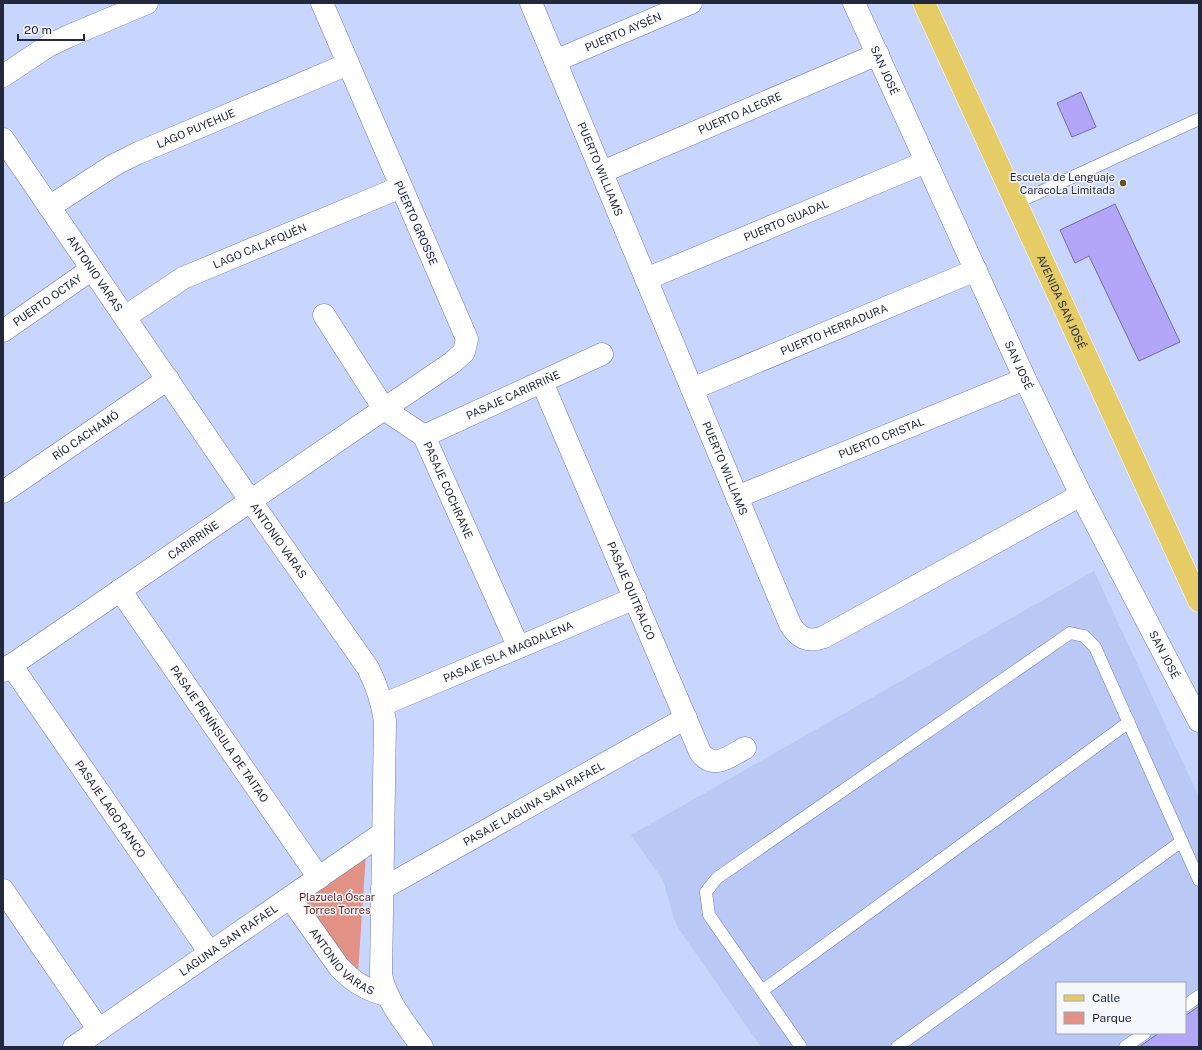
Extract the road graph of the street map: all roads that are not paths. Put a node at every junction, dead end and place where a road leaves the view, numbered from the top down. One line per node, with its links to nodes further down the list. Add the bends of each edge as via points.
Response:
1 (147, 3): 10 (street, via 55,43)
2 (322, 3): 9 (street, PUERTO GROSSE)
3 (531, 3): 8 (street, PUERTO WILLIAMS)
4 (691, 3): 8 (street, PUERTO AYSÉN)
5 (854, 3): 7 (street, SAN JOSÉ)
6 (924, 3): 16 (main road, AVENIDA SAN JOSÉ)
7 (878, 54): 13 (street, SAN JOSÉ); 14 (street, PUERTO ALEGRE)
8 (555, 61): 14 (street, PUERTO WILLIAMS)
9 (348, 64): 15 (street, PUERTO GROSSE); 17 (street, LAGO PUYEHUE, via 138,153 114,165)
10 (3, 76)
11 (1199, 119): 16 (lane)
12 (3, 139): 17 (street, ANTONIO VARAS)
13 (926, 162): 19 (street, SAN JOSÉ); 20 (street, PUERTO GUADAL)
14 (602, 172): 20 (street, PUERTO WILLIAMS)
15 (401, 187): 22 (street, LAGO CALAFQUÉN, via 184,278); 29 (street, PUERTO GROSSE, via 467,339 464,352 453,362)
16 (1016, 203): 37 (main road, AVENIDA SAN JOSÉ)
17 (49, 207): 18 (street, ANTONIO VARAS)
18 (92, 269): 22 (street, ANTONIO VARAS); 23 (street, PUERTO OCTAY)
19 (976, 270): 26 (street, SAN JOSÉ); 28 (street, PUERTO HERRADURA)
20 (646, 279): 28 (street, PUERTO WILLIAMS)
21 (324, 315): 29 (street, PASAJE COCHRANE)
22 (125, 317): 25 (street, ANTONIO VARAS)
23 (3, 331)
24 (602, 354): 27 (street, PASAJE CARIRRIÑE)
25 (168, 379): 31 (street, RÍO CACHAMÓ); 34 (street, ANTONIO VARAS)
26 (1026, 379): 32 (street, SAN JOSÉ); 33 (street, PUERTO CRISTAL)
27 (542, 382): 30 (street, PASAJE CARIRRIÑE); 36 (street, PASAJE QUITRALCO)
28 (692, 389): 33 (street, PUERTO WILLIAMS)
29 (384, 409): 30 (street, PASAJE COCHRANE); 34 (street, CARIRRIÑE)
30 (424, 436): 38 (street, PASAJE COCHRANE)
31 (3, 492)
32 (1080, 495): 33 (street, PUERTO WILLIAMS, via 817,640 804,639 790,624); 42 (street, SAN JOSÉ)
33 (737, 497)
34 (251, 500): 35 (street, CARIRRIÑE); 40 (street, ANTONIO VARAS, via 368,668 377,686)
35 (120, 590): 39 (street, CARIRRIÑE); 47 (street, PASAJE PENÍNSULA DE TAITAO)
36 (634, 598): 38 (street, PASAJE ISLA MAGDALENA); 41 (street, PASAJE QUITRALCO)
37 (1199, 601)
38 (518, 646): 40 (street, PASAJE ISLA MAGDALENA)
39 (7, 668): 52 (street, PASAJE LAGO RANCO)
40 (382, 705): 45 (street, ANTONIO VARAS, via 385,721)
41 (686, 718): 44 (street, PASAJE QUITRALCO, via 700,752 709,760 722,760); 49 (street, PASAJE LAGUNA SAN RAFAEL)
42 (1199, 721)
43 (1129, 722): 46 (lane); 53 (lane); 53 (lane, via 1095,647 1084,636 1070,633 717,878 706,892 709,915)
44 (745, 748)
45 (383, 833): 47 (street, LAGUNA SAN RAFAEL); 49 (street, ANTONIO VARAS)
46 (1182, 841): 48 (lane); 62 (lane)
47 (319, 878): 51 (street, LAGUNA SAN RAFAEL)
48 (1199, 880)
49 (382, 889): 54 (street, ANTONIO VARAS, via 380,964)
50 (3, 890): 57 (street)
51 (290, 898): 52 (street, LAGUNA SAN RAFAEL); 54 (street, ANTONIO VARAS, via 347,976 366,988)
52 (210, 953): 57 (street, LAGUNA SAN RAFAEL)
53 (762, 991): 61 (lane)
54 (387, 995): 60 (street, ANTONIO VARAS)
55 (1199, 996): 56 (lane)
56 (1186, 1005)
57 (99, 1030): 59 (street, LAGUNA SAN RAFAEL)
58 (1144, 1034): 63 (lane)
59 (74, 1047)
60 (422, 1047)
61 (801, 1047)
62 (897, 1047)
63 (1125, 1047)

